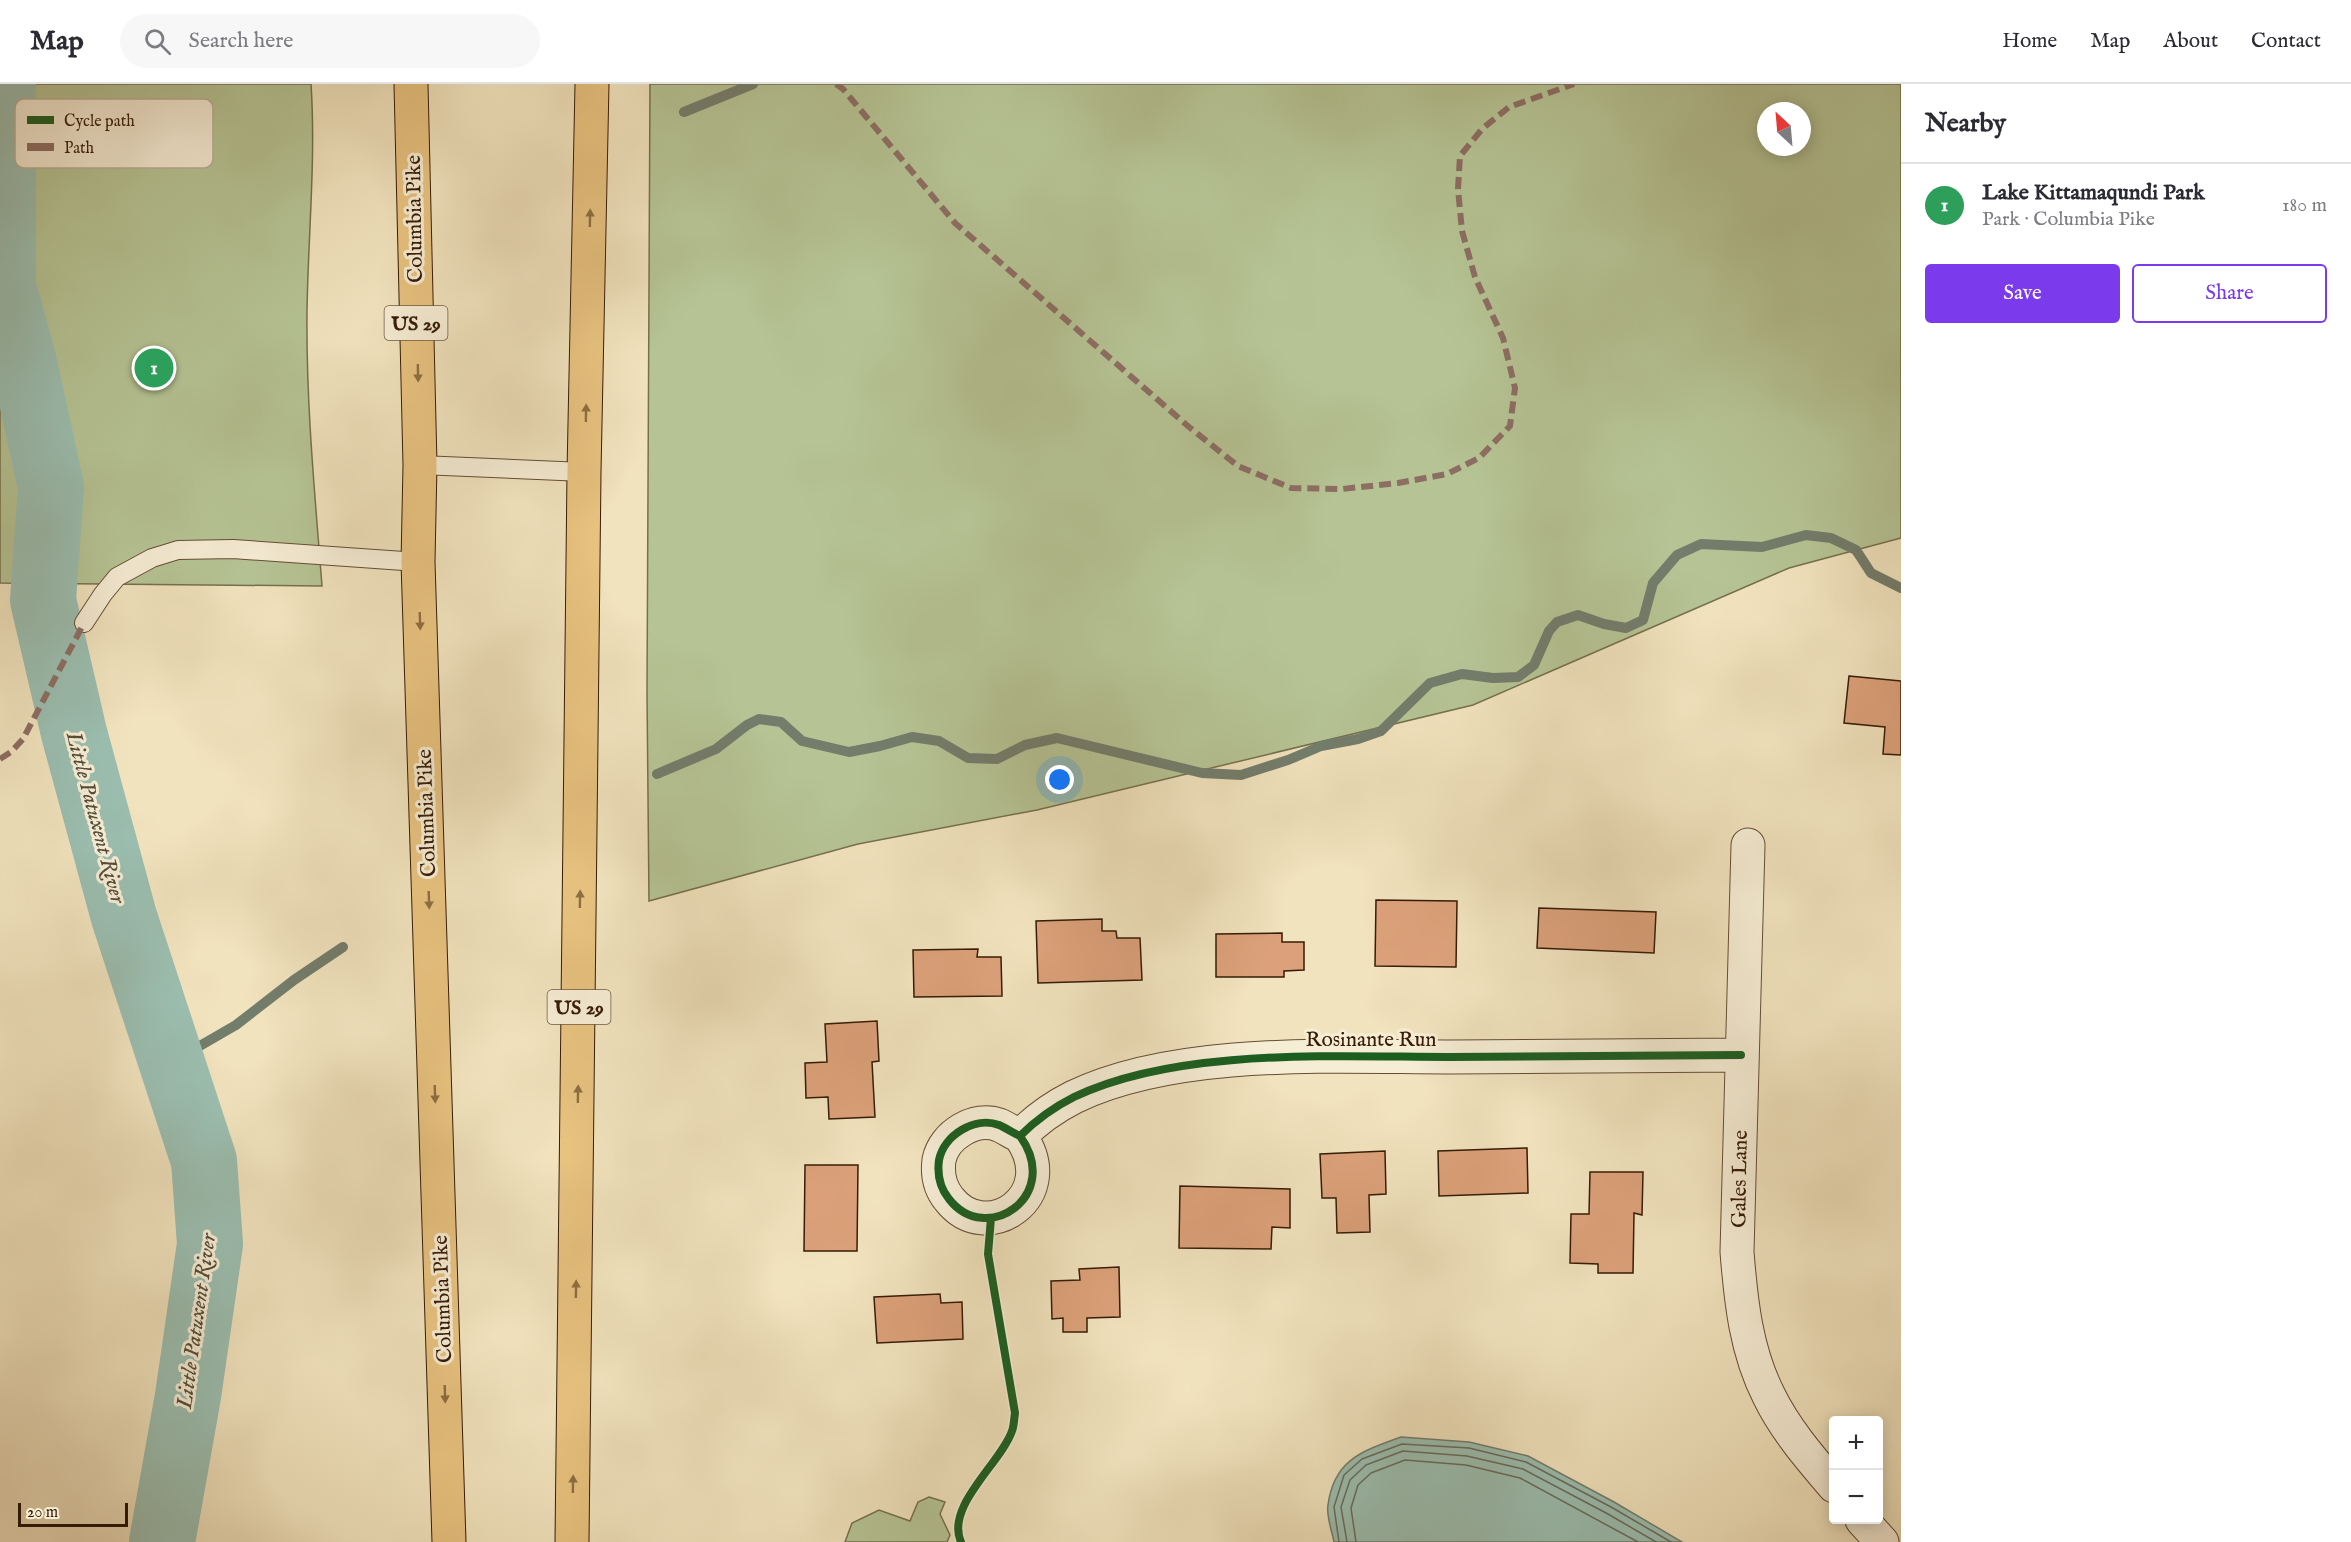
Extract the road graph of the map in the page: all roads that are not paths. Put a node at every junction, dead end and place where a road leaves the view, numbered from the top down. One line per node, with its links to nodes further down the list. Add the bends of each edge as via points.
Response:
1 (411, 84): 3 (highway, Columbia Pike / US 29, one-way to 3)
2 (592, 84): 4 (highway, US 29, one-way to 2)
3 (420, 465): 4 (lane); 5 (highway, Columbia Pike / US 29)
4 (584, 472): 13 (highway, US 29, one-way to 4)
5 (418, 562): 6 (lane, via 233,549 178,550 152,558 117,577); 12 (highway, Columbia Pike / US 29, one-way to 12)
6 (84, 623)
7 (1748, 845): 8 (street, Gales Lane)
8 (1741, 1055): 9 (street, Rosinante Run, via 1280,1058 1208,1064 1164,1069 1075,1096 1041,1116); 10 (street, Gales Lane, via 1737,1252 1751,1350 1769,1396 1797,1441)
9 (1020, 1136)
10 (1829, 1481)
11 (1866, 1524): 14 (street)
12 (448, 1534)
13 (572, 1542)
14 (1882, 1542)

